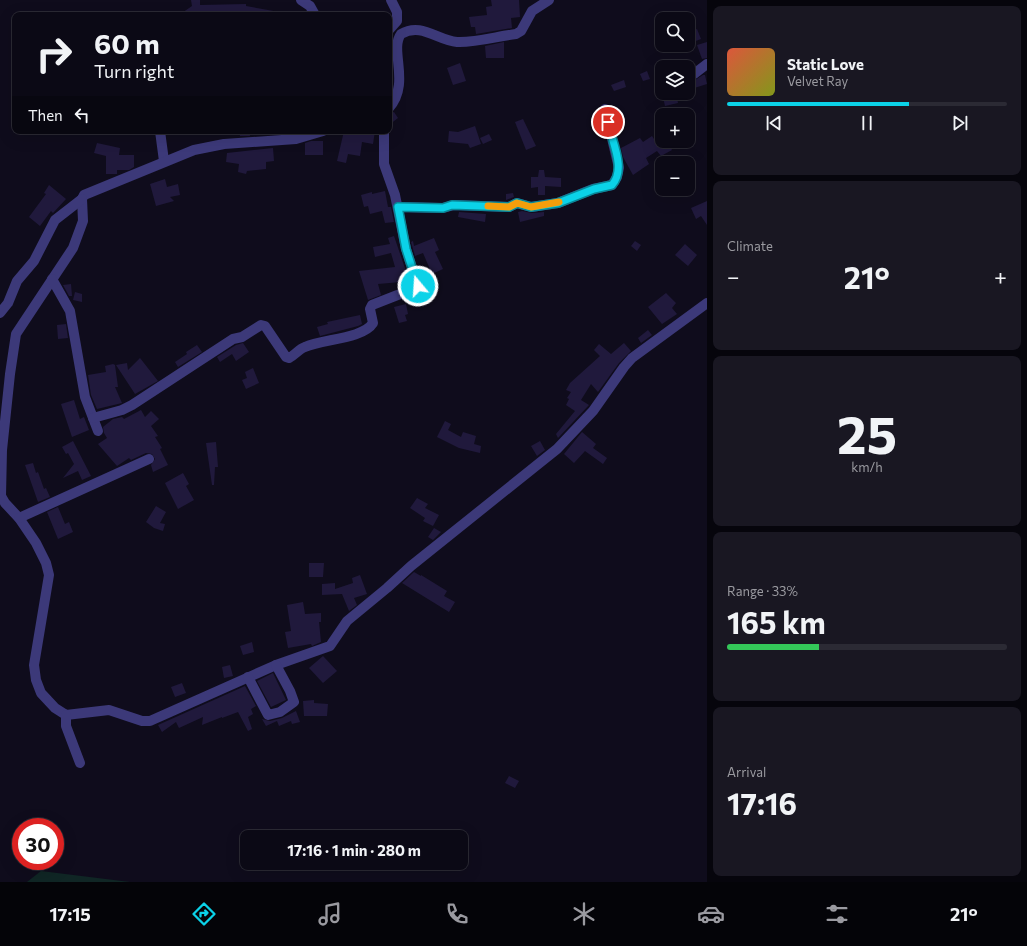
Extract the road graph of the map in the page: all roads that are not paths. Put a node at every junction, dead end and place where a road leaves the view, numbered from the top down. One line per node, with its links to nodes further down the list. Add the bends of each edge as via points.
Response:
1 (301, 0): 4 (street)
2 (391, 0): 5 (street, via 397,21)
3 (549, 0): 7 (street, via 532,11 521,31 516,34 460,42 414,29)
4 (313, 12)
5 (392, 27)
6 (392, 32): 7 (street)
7 (400, 36): 10 (street, via 400,88)
8 (707, 64): 9 (street)
9 (695, 73)
10 (392, 103)
11 (605, 109): 17 (street, via 619,168 612,185 558,203 531,207 517,203 509,207)
12 (160, 134): 15 (street)
13 (313, 134): 15 (street, via 296,139 214,145)
14 (384, 134): 17 (street, via 384,160)
15 (164, 161): 16 (street, via 87,194)
16 (82, 199): 18 (street, via 82,221 76,241); 20 (street, via 55,220 34,261 17,281 8,303)
17 (398, 207): 21 (street, via 406,249 418,286 372,305 370,309 373,322 370,326 353,334 304,347 288,358 265,326 261,325 242,337 233,339 132,405)
18 (52, 279): 21 (street, via 70,312 85,397); 24 (street, via 16,334 2,450)
19 (707, 303): 26 (street, via 632,358 593,411 557,449 347,621 330,646)
20 (0, 313)
21 (92, 418): 22 (street)
22 (98, 431)
23 (149, 458): 25 (street)
24 (0, 496): 25 (street)
25 (19, 518): 28 (street, via 36,543 49,572 36,653 36,680 41,693)
26 (276, 665): 27 (street); 27 (street, via 294,701 280,712 268,715)
27 (248, 677): 28 (street, via 150,721 142,721 109,710)
28 (66, 715): 29 (street, via 66,726)
29 (80, 763)

